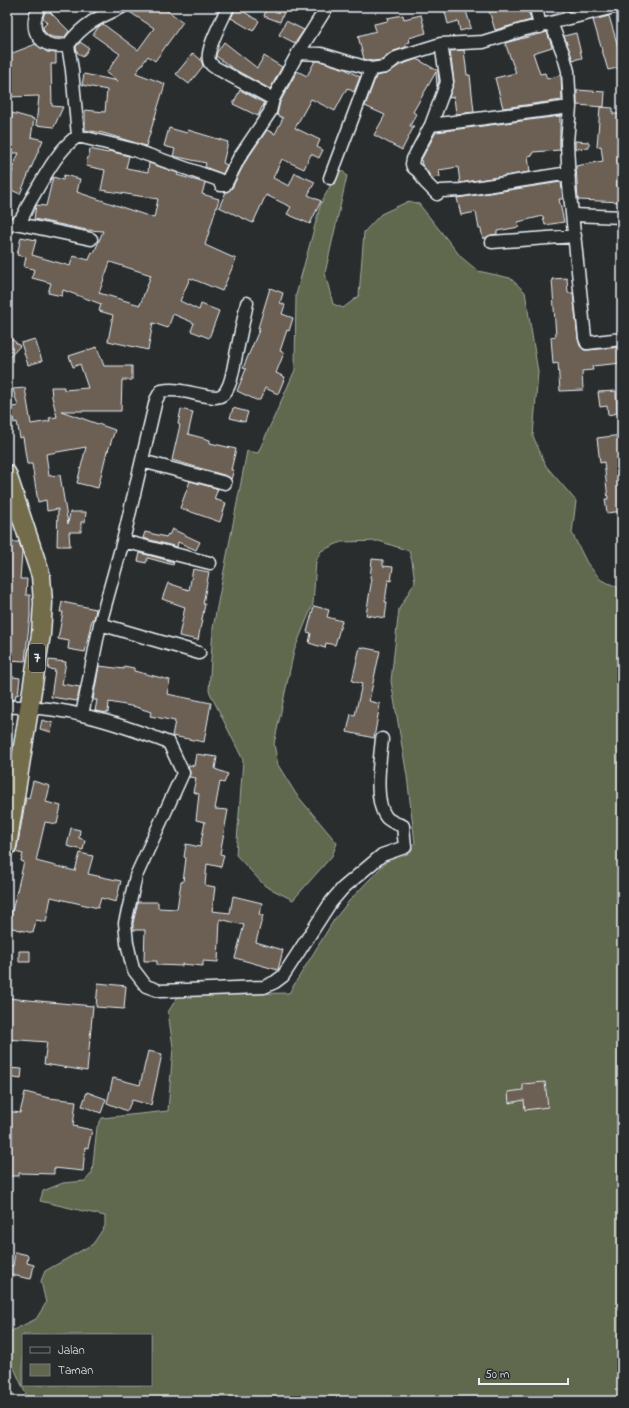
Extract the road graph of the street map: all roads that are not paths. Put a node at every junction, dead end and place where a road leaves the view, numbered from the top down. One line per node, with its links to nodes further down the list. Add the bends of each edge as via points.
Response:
1 (38, 7): 9 (street, via 34,24 37,37 54,46)
2 (122, 7): 9 (street, via 93,20 80,30)
3 (327, 7): 10 (street)
4 (536, 7): 7 (street)
5 (614, 7): 7 (street)
6 (227, 9): 12 (street, via 211,46 210,63)
7 (545, 25): 8 (street, via 483,42); 13 (street, via 563,53 568,71)
8 (441, 44): 11 (street, via 396,58 385,67); 14 (street, via 447,82)
9 (68, 45): 15 (street)
10 (298, 53): 11 (street, via 321,54); 12 (street)
11 (371, 68): 17 (street)
12 (273, 99): 15 (street, via 270,112 239,158 225,185 221,185 219,180 131,148)
13 (570, 107): 14 (street); 16 (street, via 567,142)
14 (430, 125): 16 (street, via 412,164 437,194 441,191)
15 (78, 136): 20 (street, via 62,151 40,183 21,219)
16 (569, 173): 18 (street)
17 (330, 178)
18 (573, 215): 19 (street); 21 (street)
19 (622, 217)
20 (11, 225): 22 (street)
21 (575, 236): 23 (street); 25 (street, via 584,338 587,343)
22 (91, 239)
23 (492, 242)
24 (247, 303): 26 (street, via 227,391 215,397 180,389 161,391 156,400)
25 (622, 339)
26 (142, 461): 28 (street); 29 (street)
27 (7, 474): 33 (highway, 7, via 41,576 41,634)
28 (224, 483)
29 (123, 541): 30 (street); 31 (street)
30 (210, 563)
31 (100, 624): 32 (street); 35 (street)
32 (199, 653)
33 (29, 706): 34 (street); 35 (street); 37 (highway, 7)
34 (7, 707)
35 (82, 715): 36 (street, via 169,743 183,773 136,876 125,923 126,943 133,969 146,986 160,991 264,987 275,982 283,976 331,902 343,888 382,855 405,847 403,826 388,819 380,806 378,792)
36 (382, 739)
37 (7, 846)

